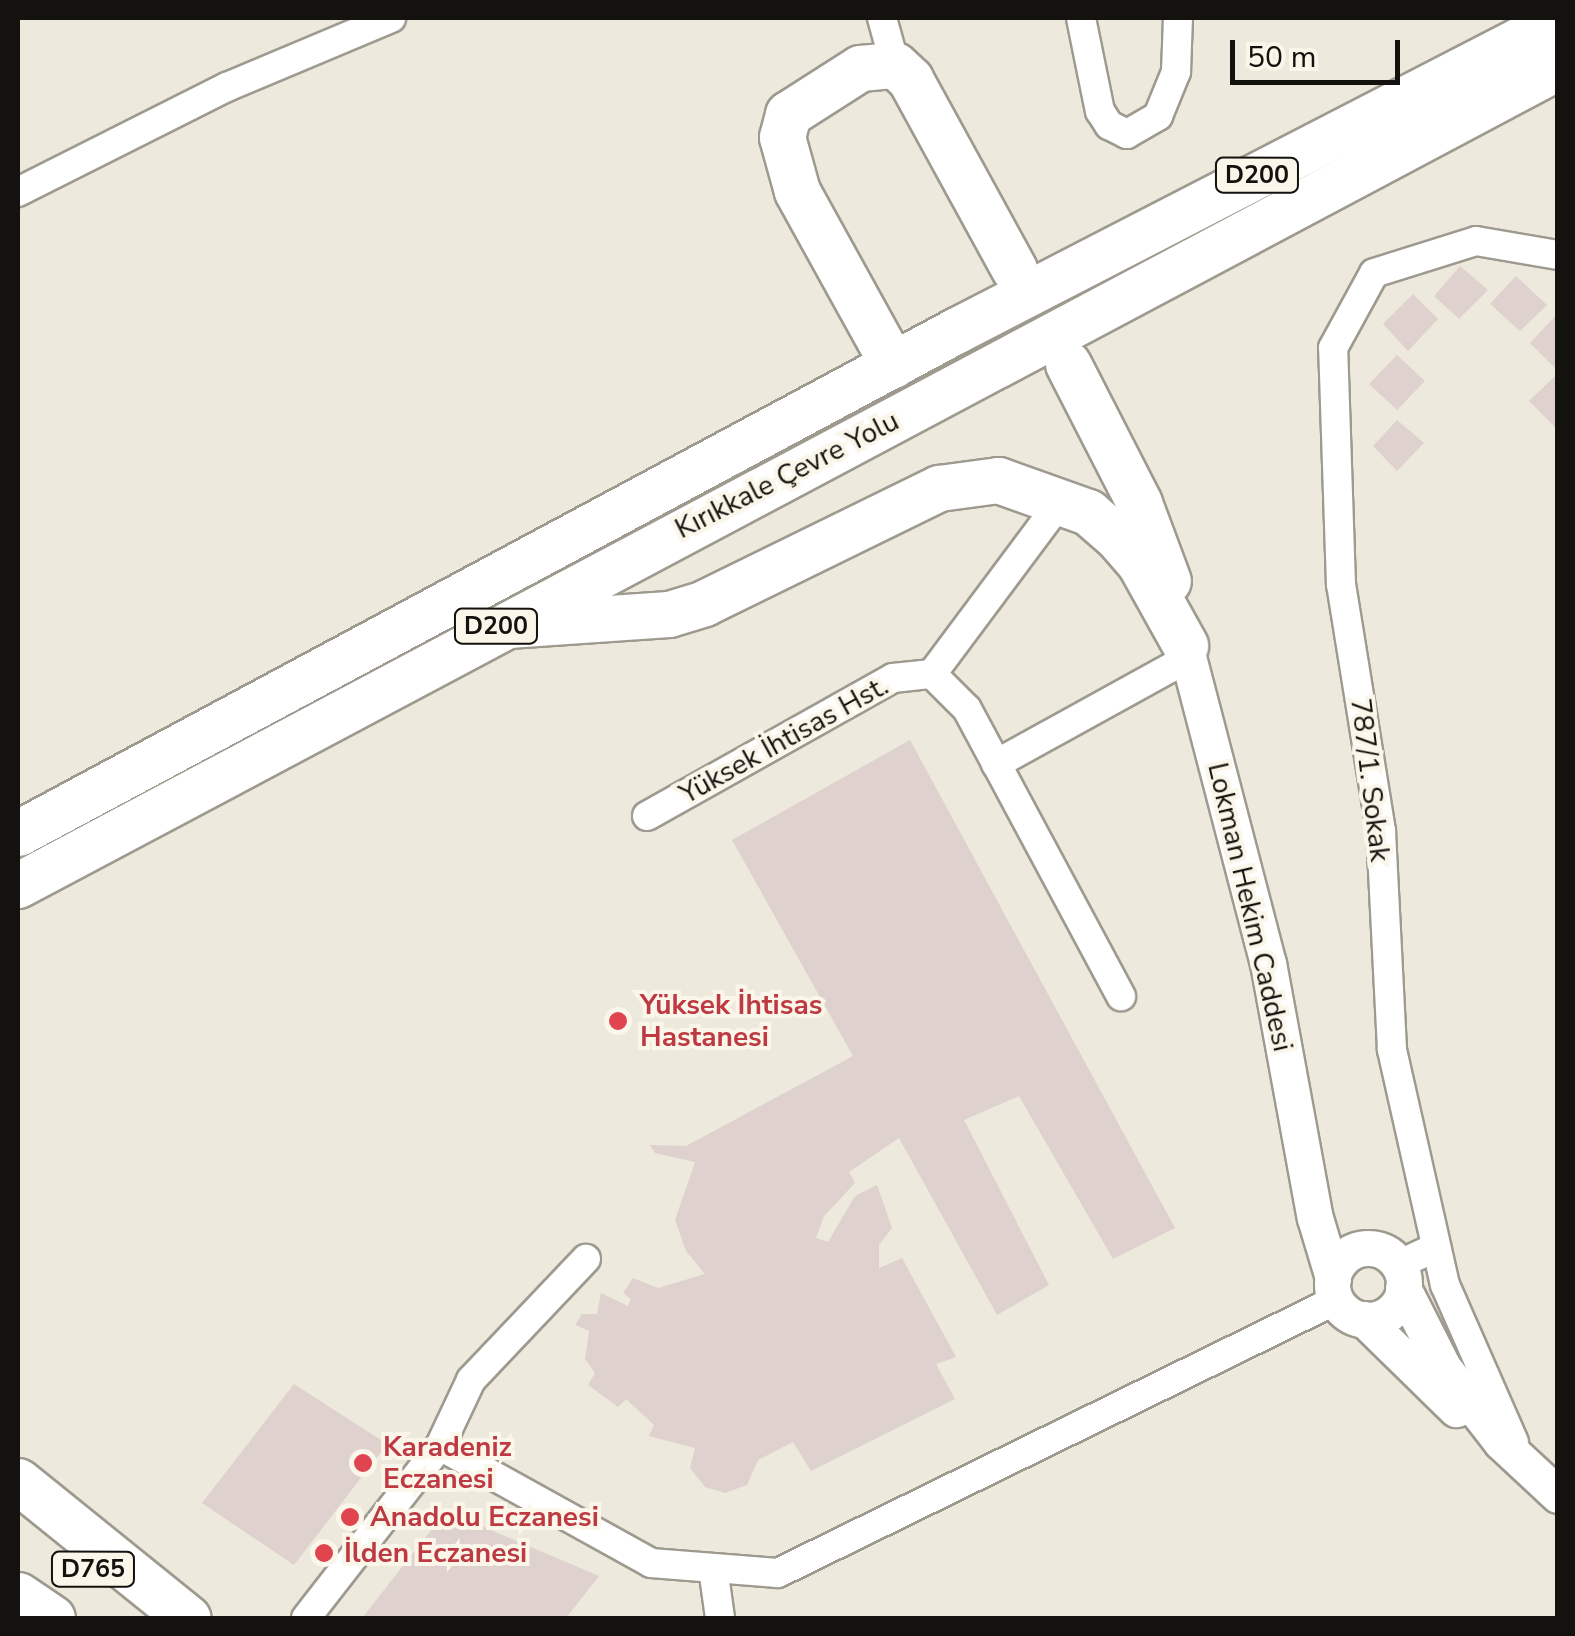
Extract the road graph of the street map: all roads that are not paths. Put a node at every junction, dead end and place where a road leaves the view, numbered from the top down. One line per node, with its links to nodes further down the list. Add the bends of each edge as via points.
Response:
1 (391, 18): 8 (street, via 227,87)
2 (882, 18): 6 (street)
3 (1081, 18): 4 (street, via 1109,126 1127,134 1158,116 1176,72)
4 (1178, 18)
5 (1558, 20): 12 (highway, Kırıkkale Çevre Yolu / D200)
6 (895, 65): 10 (highway, via 910,79); 12 (highway, via 877,62 809,97 788,114 782,137 797,192)
7 (1558, 66): 15 (highway, Kırıkkale Çevre Yolu / D200)
8 (18, 192)
9 (1558, 255): 24 (street, 787/1. Sokak, via 1476,241 1374,274 1334,348 1341,585 1381,832 1385,994)
10 (1014, 268)
11 (1068, 364): 13 (highway)
12 (893, 365): 20 (highway, Kırıkkale Çevre Yolu / D200)
13 (1104, 434): 14 (highway, via 1087,478); 16 (highway, via 1151,532)
14 (1062, 501): 15 (highway, via 998,480 967,480 911,500 704,603 644,619); 16 (highway, via 1088,512 1140,564); 17 (street)
15 (496, 626): 21 (highway, Kırıkkale Çevre Yolu / D200)
16 (1187, 652): 18 (street); 23 (street, Lokman Hekim Caddesi, via 1268,963)
17 (932, 674): 18 (street, via 952,688); 19 (street, Yüksek İhtisas Hst., via 893,678)
18 (996, 764): 22 (street)
19 (648, 816)
20 (18, 833)
21 (28, 883)
22 (1121, 996)
23 (1309, 1170): 25 (street, via 1339,1225); 28 (street, Lokman Hekim Caddesi)
24 (1436, 1246): 27 (street); 30 (street, 787/1. Sokak, via 1468,1347)
25 (1362, 1248): 27 (street, via 1386,1252); 28 (street, via 1342,1259)
26 (586, 1259): 29 (street, via 471,1380)
27 (1401, 1276): 28 (street, via 1387,1314); 30 (street, via 1443,1366)
28 (1344, 1299): 30 (street, via 1454,1408); 34 (street, via 778,1573)
29 (440, 1446): 34 (street, via 651,1564); 39 (street)
30 (1513, 1453): 32 (street)
31 (18, 1482): 38 (highway)
32 (1558, 1495)
33 (18, 1520): 37 (highway, D765)
34 (713, 1568): 40 (street)
35 (18, 1594): 36 (highway)
36 (52, 1618)
37 (169, 1618)
38 (188, 1618)
39 (306, 1618)
40 (720, 1618)

